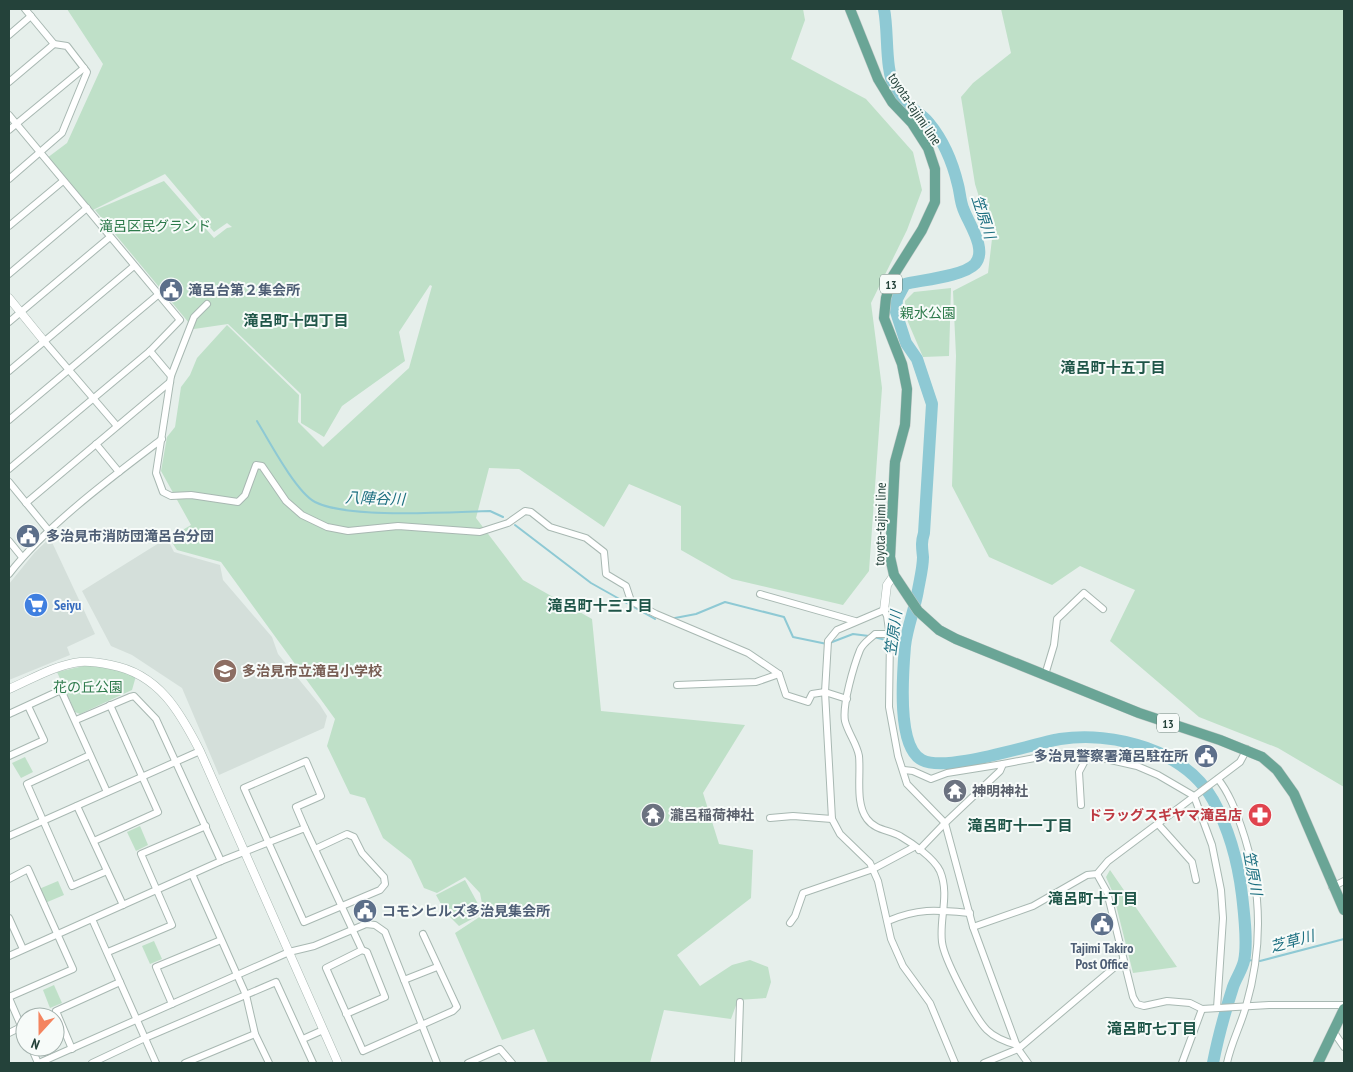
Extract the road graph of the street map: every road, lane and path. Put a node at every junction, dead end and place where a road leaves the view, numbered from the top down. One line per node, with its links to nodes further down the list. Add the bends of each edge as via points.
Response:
1 (25, 9): 3 (street)
2 (850, 9): 42 (main road, toyota-tajimi line / 13, via 878,79 928,148 935,169 935,202 922,230 893,276 886,298 884,318 902,364 907,389 907,410 895,462 890,557)
3 (31, 16): 4 (street); 5 (street)
4 (9, 35)
5 (54, 44): 6 (street, via 67,46); 7 (street)
6 (84, 68): 9 (street); 11 (street, via 87,72 62,134)
7 (9, 82)
8 (9, 115): 9 (street)
9 (16, 124): 10 (street); 11 (street)
10 (9, 130)
11 (40, 153): 12 (street); 13 (street)
12 (9, 179)
13 (63, 181): 14 (street); 15 (street)
14 (87, 208): 16 (street); 18 (street)
15 (9, 226)
16 (110, 237): 17 (street); 22 (street)
17 (134, 266): 19 (street); 24 (street)
18 (9, 274)
19 (159, 294): 25 (street, via 180,320); 26 (street)
20 (9, 298): 22 (street)
21 (207, 304): 28 (street, via 194,317)
22 (20, 312): 23 (street); 24 (street)
23 (9, 322)
24 (44, 341): 26 (street); 27 (street)
25 (150, 350): 28 (street); 29 (street)
26 (69, 369): 29 (street); 30 (street)
27 (9, 371)
28 (171, 379): 31 (street); 32 (street)
29 (93, 399): 31 (street); 34 (street)
30 (9, 420)
31 (117, 426): 33 (street)
32 (162, 440): 35 (street); 48 (street, via 156,473 163,492 172,496 191,495 238,502 246,495 256,465 262,466 286,501 302,515 327,527 348,531 398,526 480,532 508,523 525,511 530,512 550,527 586,538 604,552 606,574 626,586 630,601 748,653)
33 (96, 444): 35 (street); 37 (street)
34 (9, 468)
35 (119, 472): 38 (street)
36 (9, 482): 37 (street)
37 (26, 503): 38 (street)
38 (49, 532): 40 (street)
39 (9, 540): 40 (street)
40 (22, 557): 41 (street)
41 (9, 574)
42 (894, 575): 45 (street, via 887,585); 49 (main road, toyota-tajimi line / 13, via 918,611 939,630)
43 (760, 594): 46 (street)
44 (1103, 609): 49 (street, via 1084,593 1062,613 1055,624 1054,645)
45 (884, 610): 46 (street); 47 (street)
46 (855, 621): 52 (street, via 837,630 828,641)
47 (890, 635): 53 (street, via 875,634 860,650); 65 (street, via 889,707 896,749)
48 (779, 674): 50 (street, via 756,682); 52 (street, via 786,695 808,702 812,694)
49 (1045, 675): 58 (main road, toyota-tajimi line / 13, via 1139,714)
50 (677, 685)
51 (9, 689): 59 (street, via 81,662 121,667 152,682 166,695 182,716)
52 (825, 692): 53 (street); 73 (street)
53 (847, 698): 83 (street, via 845,720 858,755 862,811 875,827 901,836)
54 (110, 705): 57 (street); 63 (street, via 134,696 141,701 156,719); 66 (street)
55 (28, 706): 56 (street); 57 (street, via 61,690); 62 (street, via 44,740)
56 (9, 714)
57 (76, 720): 60 (street)
58 (1247, 750): 67 (street, via 1240,762); 93 (main road, toyota-tajimi line / 13, via 1277,770 1294,794)
59 (200, 752): 63 (street); 84 (street)
60 (90, 755): 68 (street); 74 (street, via 27,784)
61 (1088, 755): 64 (street, via 1056,754); 69 (street, via 1137,766); 70 (street, via 1079,772)
62 (9, 756)
63 (176, 761): 66 (street); 77 (street)
64 (1003, 764): 65 (street, via 947,773 932,779); 75 (street, via 981,790)
65 (904, 770): 75 (street, via 907,784)
66 (142, 776): 68 (street); 80 (street, via 158,812)
67 (1218, 779): 69 (street); 123 (street, via 1229,795 1258,893 1258,939)
68 (107, 792): 71 (street)
69 (1194, 796): 76 (street); 124 (street, via 1212,845 1222,890)
70 (1082, 805)
71 (77, 806): 74 (street); 80 (street)
72 (770, 818): 73 (street, via 793,816)
73 (832, 820): 86 (street, via 840,834)
74 (43, 821): 79 (street); 87 (street, via 72,886)
75 (945, 822): 83 (street); 99 (street)
76 (1158, 824): 89 (street, via 1108,861); 91 (street, via 1192,862)
77 (206, 826): 85 (street); 94 (street, via 142,854)
78 (305, 828): 81 (street); 81 (street, via 296,807 321,796 306,760 244,788); 82 (street)
79 (9, 836)
80 (94, 841): 87 (street)
81 (269, 843): 84 (street); 96 (street, via 304,922)
82 (315, 849): 96 (street); 96 (street, via 347,834 354,837 362,853 384,877 385,884 380,890)
83 (917, 849): 86 (street); 97 (street, via 939,870)
84 (244, 851): 85 (street); 112 (street)
85 (221, 861): 88 (street)
86 (873, 869): 102 (street); 103 (street, via 803,893)
87 (107, 870): 95 (street)
88 (192, 874): 94 (street); 108 (street)
89 (1097, 874): 104 (street, via 1087,875 1033,906); 114 (street, via 1107,892)
90 (9, 879): 106 (street, via 28,869)
91 (1196, 880)
92 (1344, 881): 93 (street)
93 (1332, 887): 98 (main road, toyota-tajimi line / 13)
94 (157, 889): 95 (street); 111 (street, via 172,925)
95 (123, 905): 101 (street)
96 (343, 907): 105 (street)
97 (945, 910): 99 (street); 102 (street, via 909,912); 136 (street, via 942,944 976,1016 988,1031)
98 (1344, 910)
99 (970, 913): 104 (street)
100 (9, 918): 109 (street)
101 (92, 919): 106 (street); 111 (street)
102 (888, 921): 150 (street, via 891,939 903,966 930,1003)
103 (790, 923)
104 (974, 928): 136 (street)
105 (353, 929): 110 (street); 112 (street, via 314,946); 117 (street, via 366,924 376,925 385,932)
106 (58, 934): 109 (street); 120 (street, via 73,969)
107 (423, 934): 115 (street)
108 (221, 940): 116 (street); 122 (street, via 156,966)
109 (23, 948): 113 (street)
110 (362, 950): 128 (street, via 326,968); 128 (street, via 367,952 385,997)
111 (108, 952): 118 (street)
112 (289, 952): 116 (street); 131 (street)
113 (9, 956)
114 (1123, 960): 126 (street, via 1137,1004 1144,1006 1167,1001); 136 (street)
115 (437, 966): 117 (street); 130 (street, via 457,1007)
116 (237, 976): 119 (street); 122 (street)
117 (404, 980): 130 (street)
118 (120, 982): 129 (street); 138 (street, via 56,1011)
119 (246, 995): 133 (street); 134 (street); 135 (street, via 276,982)
120 (9, 998): 127 (street)
121 (740, 1002): 149 (street)
122 (172, 1004): 129 (street)
123 (1246, 1006): 124 (street); 125 (street); 154 (street)
124 (1217, 1008): 126 (street)
125 (1344, 1008): 132 (main road)
126 (1202, 1009): 153 (street)
127 (15, 1011)
128 (346, 1014): 130 (street, via 363,1051)
129 (138, 1020): 134 (street); 138 (street)
130 (420, 1026): 146 (street)
131 (323, 1030): 135 (street); 145 (street)
132 (1333, 1031): 137 (street); 155 (main road)
133 (256, 1034): 142 (street); 143 (street)
134 (146, 1038): 140 (street); 141 (street)
135 (303, 1039): 144 (street)
136 (1018, 1047): 151 (street); 152 (street)
137 (1344, 1047)
138 (72, 1049): 139 (street)
139 (39, 1063)
140 (92, 1063)
141 (156, 1063)
142 (184, 1063)
143 (269, 1063)
144 (314, 1063)
145 (338, 1063)
146 (437, 1063)
147 (468, 1063): 148 (street, via 500,1049)
148 (512, 1063)
149 (738, 1063)
150 (955, 1063)
151 (984, 1063)
152 (1028, 1063)
153 (1182, 1063)
154 (1227, 1063)
155 (1318, 1063)

